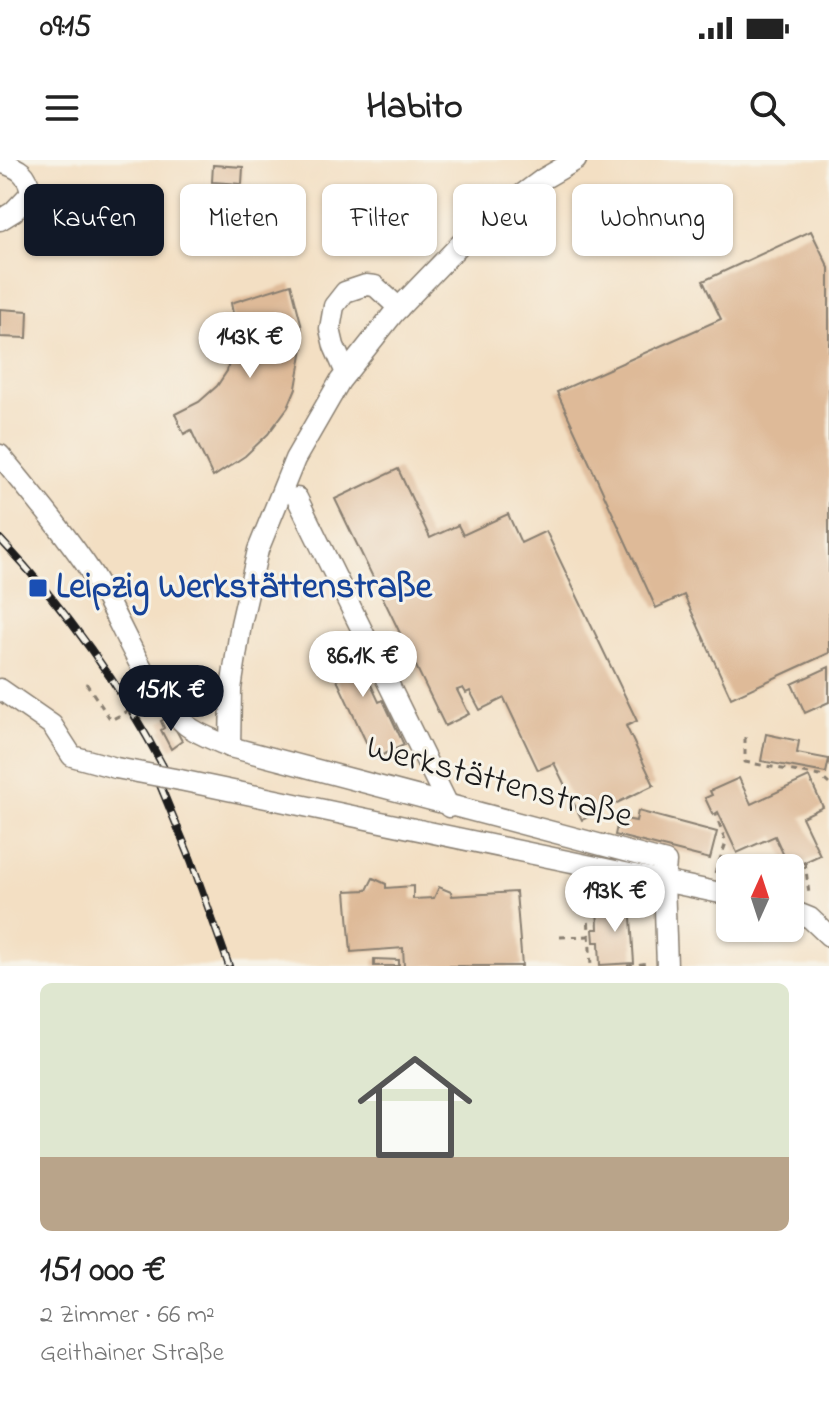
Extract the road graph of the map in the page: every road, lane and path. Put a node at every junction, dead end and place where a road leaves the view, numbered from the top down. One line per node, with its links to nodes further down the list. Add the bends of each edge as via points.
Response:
1 (576, 160): 6 (street, via 474,230)
2 (0, 162): 3 (street, via 19,168)
3 (30, 184)
4 (24, 200): 5 (street)
5 (0, 220)
6 (399, 308): 7 (street); 7 (street, via 375,286 345,292 334,306 330,329)
7 (346, 373): 14 (street, via 295,459 258,550 231,689)
8 (0, 455): 14 (street, Werkstättenstraße, via 93,575 159,694 184,723)
9 (297, 498): 16 (street)
10 (122, 678): 11 (path, via 135,706 111,720)
11 (86, 683)
12 (0, 689): 20 (street, bridge, via 52,725 72,756)
13 (745, 737): 15 (path, via 745,762 820,776)
14 (230, 747): 16 (street, Werkstättenstraße)
15 (829, 784)
16 (449, 807): 20 (street, Werkstättenstraße, via 666,862)
17 (716, 814): 19 (path, via 726,843)
18 (805, 862): 22 (path)
19 (715, 873)
20 (664, 882): 21 (street); 28 (street)
21 (716, 892)
22 (809, 894)
23 (587, 898): 25 (path)
24 (820, 918): 26 (street)
25 (589, 936): 27 (path); 29 (path)
26 (829, 936)
27 (560, 937)
28 (660, 964): 30 (path)
29 (591, 966)
30 (627, 966)

